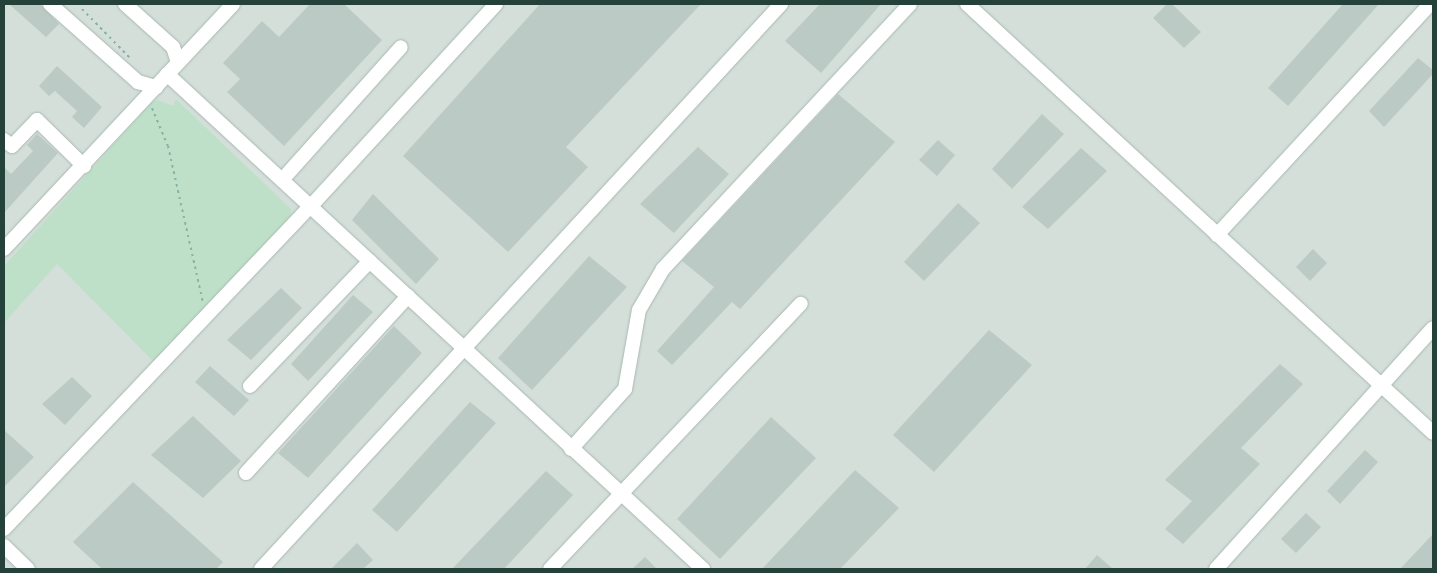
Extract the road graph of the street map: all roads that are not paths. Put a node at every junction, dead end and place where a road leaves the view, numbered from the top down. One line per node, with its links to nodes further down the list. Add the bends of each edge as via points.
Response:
1 (50, 4): 12 (lane)
2 (125, 4): 10 (lane, via 173,47)
3 (233, 4): 10 (lane)
4 (496, 4): 16 (lane)
5 (781, 4): 23 (lane)
6 (910, 4): 27 (lane, via 663,269 639,310 625,390)
7 (967, 4): 17 (lane)
8 (1430, 4): 17 (lane)
9 (401, 48): 15 (lane)
10 (178, 62): 11 (lane)
11 (167, 74): 12 (lane); 15 (lane)
12 (152, 92): 14 (lane)
13 (4, 140): 14 (lane, via 12,146 37,120)
14 (84, 166): 18 (lane)
15 (282, 180): 16 (lane)
16 (311, 206): 19 (lane); 30 (lane)
17 (1217, 235): 24 (lane)
18 (4, 249)
19 (370, 261): 20 (lane); 25 (lane)
20 (408, 296): 23 (lane); 28 (lane)
21 (801, 304): 29 (lane)
22 (1433, 328): 24 (lane)
23 (465, 349): 27 (lane); 33 (lane)
24 (1381, 384): 26 (lane); 36 (lane)
25 (250, 386)
26 (1433, 433)
27 (571, 449): 29 (lane)
28 (246, 473)
29 (619, 494): 34 (lane); 35 (lane)
30 (4, 529)
31 (4, 546): 32 (lane)
32 (28, 569)
33 (261, 569)
34 (550, 569)
35 (703, 569)
36 (1216, 569)

